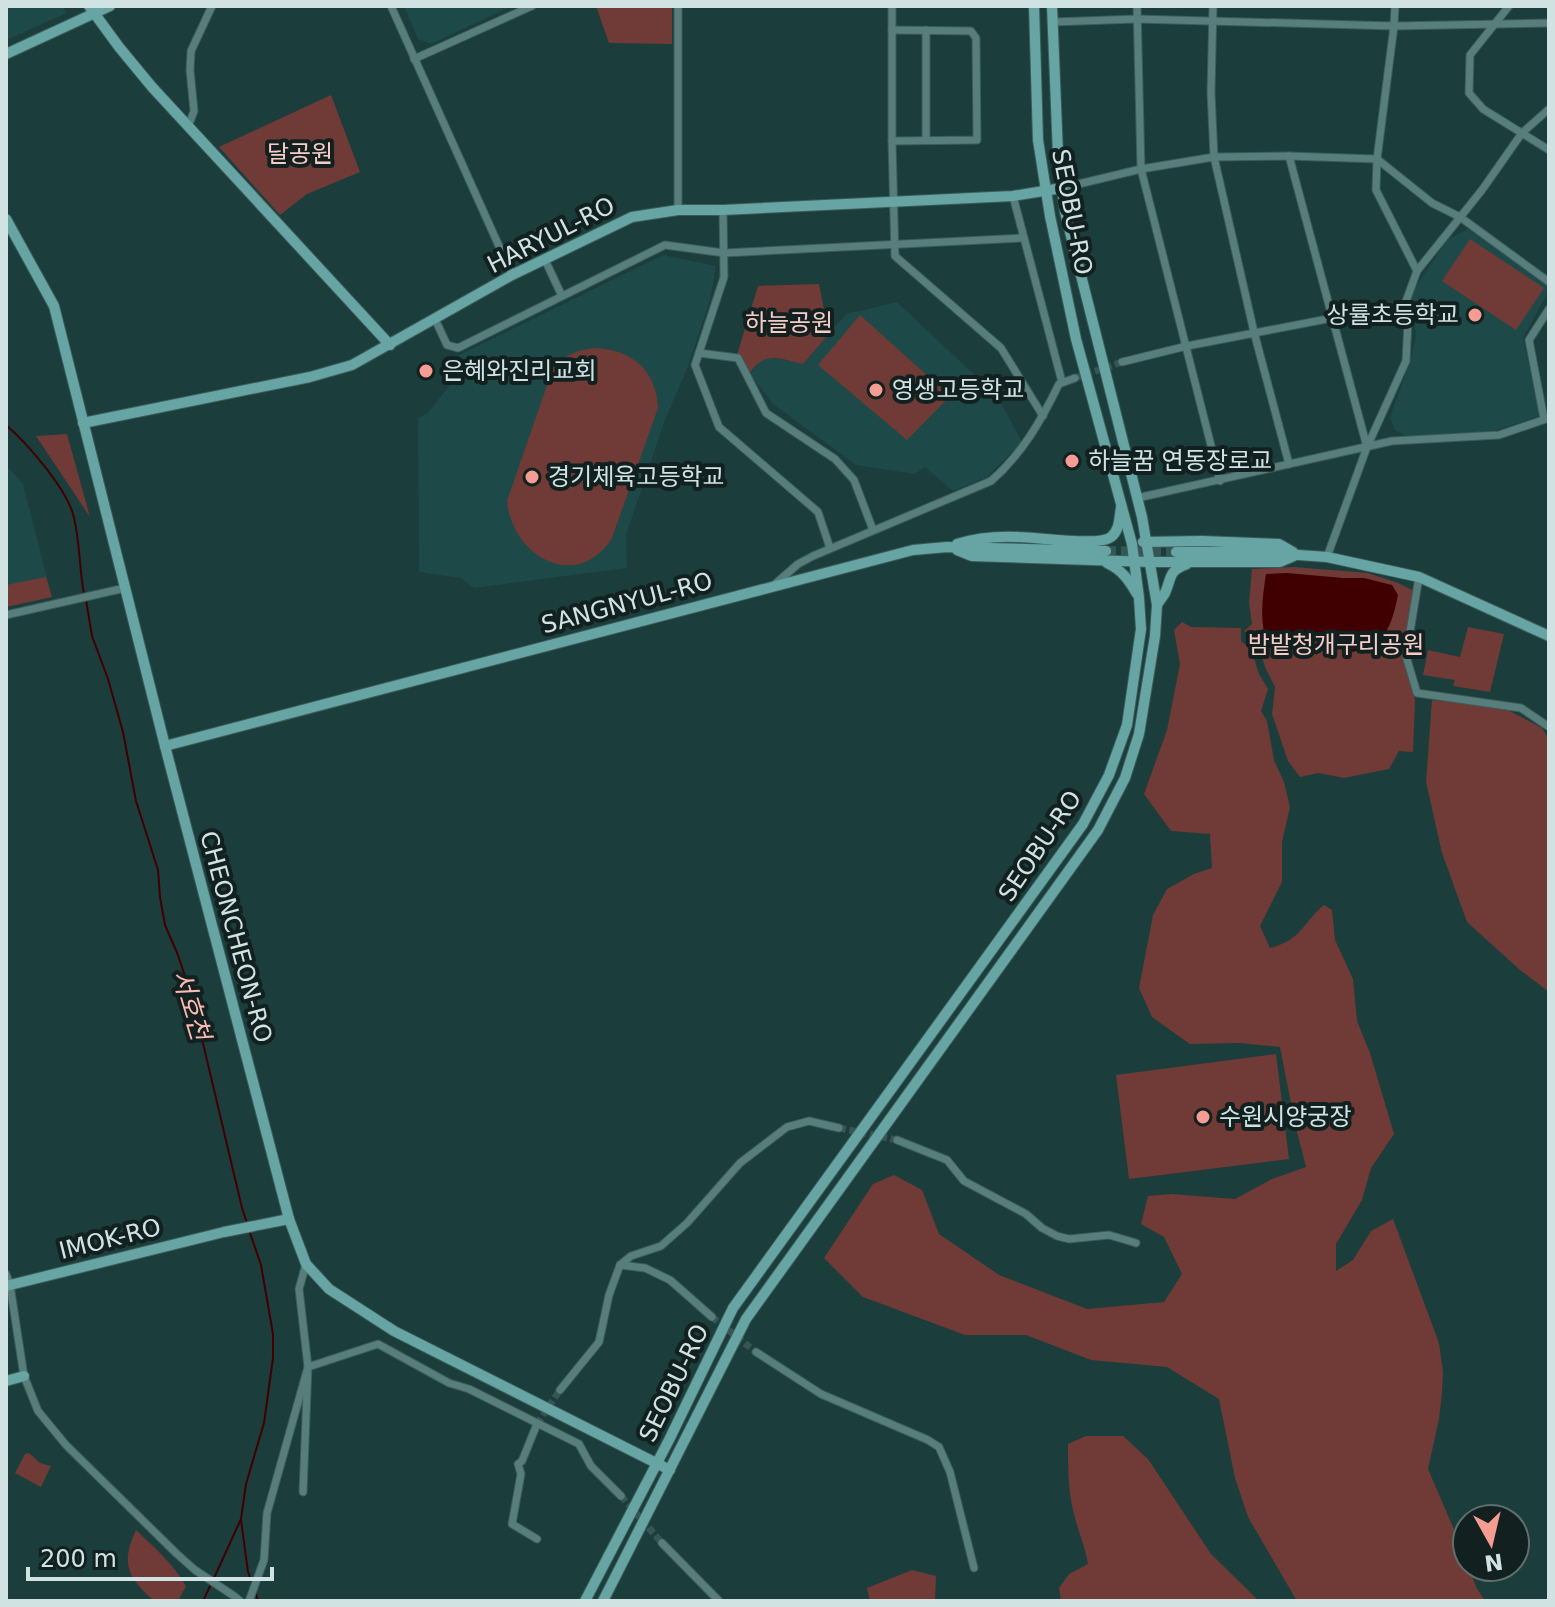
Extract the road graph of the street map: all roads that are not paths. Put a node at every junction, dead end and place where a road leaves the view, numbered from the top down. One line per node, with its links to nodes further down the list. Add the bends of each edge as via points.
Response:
1 (110, 6): 13 (street)
2 (212, 6): 25 (street, via 191,51 194,111)
3 (391, 6): 23 (street)
4 (532, 6): 23 (street)
5 (678, 6): 38 (street)
6 (892, 6): 20 (street)
7 (1034, 6): 35 (street, SEOBU-RO, via 1038,140)
8 (1052, 6): 15 (street, SEOBU-RO)
9 (1137, 6): 14 (street)
10 (1213, 6): 16 (street)
11 (1395, 6): 19 (street)
12 (1509, 6): 18 (street)
13 (91, 10): 22 (street); 25 (street)
14 (1137, 19): 15 (street); 16 (street); 33 (street)
15 (1052, 22): 34 (street, SEOBU-RO)
16 (1213, 22): 19 (street); 31 (street)
17 (1549, 23): 18 (street)
18 (1493, 24): 19 (street); 26 (street, via 1470,55 1469,93 1483,109)
19 (1394, 26): 32 (street)
20 (892, 30): 21 (street); 28 (street)
21 (926, 30): 27 (street); 27 (street, via 971,31 976,38 977,140)
22 (6, 54)
23 (414, 59): 47 (street)
24 (1549, 109): 26 (street)
25 (188, 127): 55 (street)
26 (1522, 133): 29 (street); 40 (street)
27 (926, 140): 28 (street)
28 (892, 141): 37 (street)
29 (1549, 150)
30 (1289, 156): 31 (street); 32 (street); 52 (street)
31 (1214, 157): 33 (street); 54 (street)
32 (1377, 159): 40 (street, via 1432,203); 46 (street, via 1376,190)
33 (1141, 169): 34 (street); 56 (street)
34 (1062, 188): 35 (street, HARYUL-RO); 67 (street, SEOBU-RO)
35 (1046, 191): 36 (street, HARYUL-RO); 68 (street, SEOBU-RO, via 1076,339)
36 (1013, 196): 37 (street, HARYUL-RO); 42 (street)
37 (893, 201): 39 (street, HARYUL-RO); 43 (street)
38 (678, 210): 39 (street, HARYUL-RO); 45 (street, HARYUL-RO, via 632,217)
39 (723, 210): 44 (street)
40 (1460, 217): 46 (street); 48 (street)
41 (6, 219): 63 (street, CHEONCHEON-RO, via 54,306)
42 (1022, 238): 43 (street); 60 (street)
43 (895, 244): 44 (street); 61 (street, via 895,256 1001,348)
44 (724, 253): 49 (street, via 665,245); 57 (street, via 724,277)
45 (545, 260): 47 (street, HARYUL-RO); 49 (street)
46 (1417, 271): 50 (street)
47 (512, 275): 53 (street, HARYUL-RO)
48 (1549, 282)
49 (562, 296): 53 (street, via 458,348 447,345)
50 (1405, 304): 52 (street); 64 (street, via 1406,361)
51 (1549, 309): 62 (street, via 1529,340)
52 (1331, 318): 54 (street); 64 (street)
53 (435, 319): 55 (street, HARYUL-RO)
54 (1254, 332): 56 (street); 65 (street)
55 (390, 345): 63 (street, HARYUL-RO, via 352,365 310,377)
56 (1187, 346): 58 (street); 66 (street)
57 (699, 353): 69 (street, via 738,358 766,413 835,459 854,480); 73 (street, via 695,365 719,427 818,512)
58 (1122, 362)
59 (1075, 378): 60 (street)
60 (1062, 382): 61 (street)
61 (1043, 416): 69 (street, via 1022,449 991,481)
62 (1546, 418): 64 (street, via 1499,435)
63 (83, 423): 83 (street, CHEONCHEON-RO)
64 (1367, 447): 65 (street); 77 (street)
65 (1289, 464): 66 (street)
66 (1220, 481): 67 (street)
67 (1137, 498): 70 (street, SEOBU-RO)
68 (1121, 502): 71 (street, SEOBU-RO); 72 (street, via 1117,530 1109,539 972,539)
69 (873, 530): 73 (street)
70 (1147, 541): 71 (street); 75 (street, via 1279,544); 79 (street, SEOBU-RO)
71 (1132, 544): 78 (street, SEOBU-RO)
72 (947, 547): 76 (street, SANGNYUL-RO); 82 (street, SANGNYUL-RO, via 913,550)
73 (830, 548): 82 (street, via 798,564)
74 (1176, 552): 75 (street)
75 (1298, 554): 77 (street); 80 (street, SANGNYUL-RO, via 1280,562)
76 (1104, 556): 78 (street, SANGNYUL-RO); 84 (street, via 1128,578)
77 (1327, 557): 81 (street)
78 (1135, 562): 79 (street, SANGNYUL-RO); 84 (street, SEOBU-RO)
79 (1150, 562): 80 (street, SANGNYUL-RO); 85 (street, SEOBU-RO)
80 (1193, 562): 85 (street, via 1168,578)
81 (1419, 577): 87 (street); 88 (street, via 1406,656 1417,693 1521,708)
82 (773, 586): 89 (street, SANGNYUL-RO)
83 (125, 588): 86 (street); 89 (street, CHEONCHEON-RO)
84 (1139, 598): 104 (street, SEOBU-RO, via 1141,629 1127,725 1083,824 733,1308)
85 (1157, 605): 105 (street, SEOBU-RO, via 1139,734 1125,778 1098,830 746,1319)
86 (6, 615)
87 (1549, 636)
88 (1549, 727)
89 (165, 746): 92 (street, CHEONCHEON-RO)
90 (839, 1128): 95 (street, via 809,1121 787,1127 740,1163 661,1246)
91 (897, 1140): 93 (street, via 947,1160 964,1181 1057,1236 1109,1235)
92 (289, 1219): 94 (street, CHEONCHEON-RO); 96 (street, IMOK-RO)
93 (1136, 1243)
94 (306, 1264): 99 (street, via 299,1289); 104 (street, CHEONCHEON-RO, via 329,1289 394,1331)
95 (620, 1265): 97 (street, via 645,1268 670,1280); 102 (street, via 599,1342)
96 (7, 1281): 100 (street)
97 (712, 1317)
98 (756, 1352): 110 (street, via 821,1394 939,1447)
99 (308, 1367): 103 (street, via 378,1344); 106 (street); 111 (street, via 267,1513 264,1560)
100 (24, 1376): 101 (street); 112 (street, via 38,1411 66,1445 195,1570)
101 (6, 1381)
102 (560, 1390)
103 (537, 1424): 107 (street, via 579,1444 591,1466); 108 (street, via 518,1464 512,1524)
104 (657, 1463): 105 (street, CHEONCHEON-RO); 113 (street, SEOBU-RO)
105 (670, 1470): 114 (street, SEOBU-RO)
106 (303, 1492)
107 (621, 1496)
108 (537, 1539)
109 (662, 1543): 115 (street)
110 (974, 1568)
111 (250, 1598)
112 (240, 1601)
113 (585, 1601)
114 (603, 1601)
115 (719, 1601)

